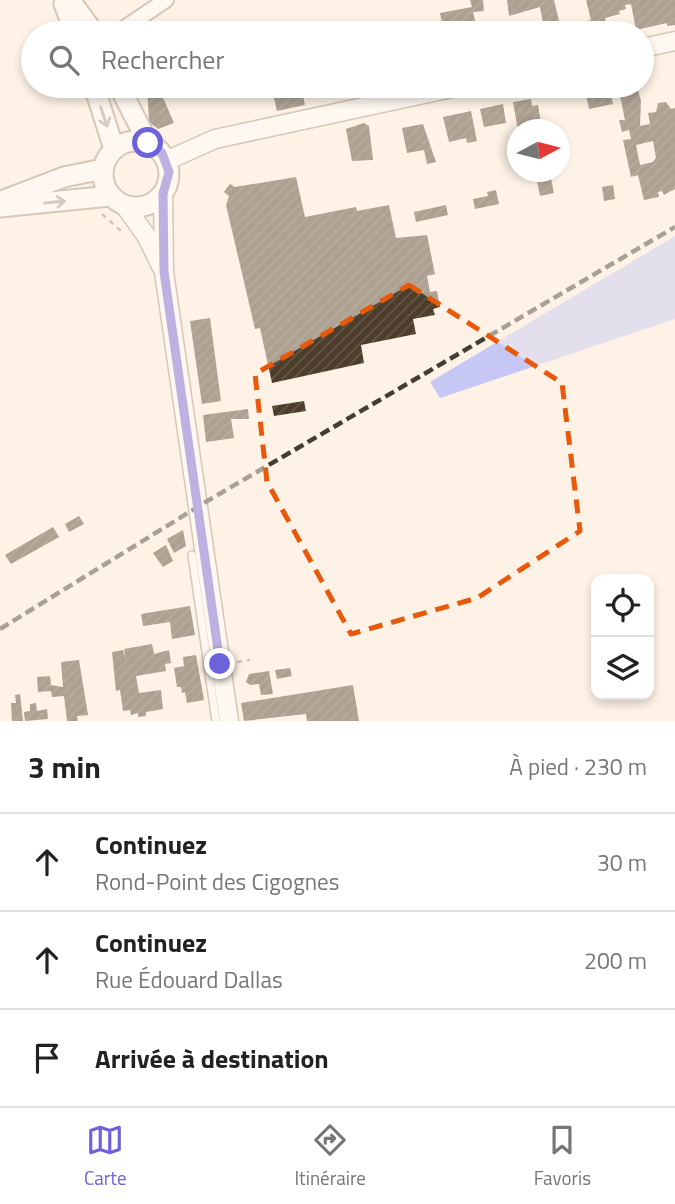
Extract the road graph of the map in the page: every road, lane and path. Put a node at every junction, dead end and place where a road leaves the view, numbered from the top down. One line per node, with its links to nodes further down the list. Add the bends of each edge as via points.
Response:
1 (62, 0): 4 (main road)
2 (70, 0): 5 (main road)
3 (166, 0): 6 (street)
4 (70, 21)
5 (85, 21)
6 (135, 21)
7 (675, 41): 8 (street)
8 (654, 45)
9 (98, 98): 13 (main road, one-way to 13)
10 (125, 98): 12 (main road)
11 (405, 98): 14 (street, via 215,139)
12 (148, 143): 13 (main road, via 130,141); 14 (main road)
13 (114, 149): 15 (main road)
14 (166, 161): 16 (main road, via 169,172)
15 (103, 169): 17 (main road, via 64,177); 18 (main road)
16 (163, 194): 18 (main road, via 146,206); 20 (street)
17 (0, 204): 18 (main road, one-way to 18)
18 (111, 204): 19 (path); 20 (street, via 146,237)
19 (126, 236)
20 (164, 272): 23 (street)
21 (192, 555): 22 (lane)
22 (216, 721)
23 (229, 721)

